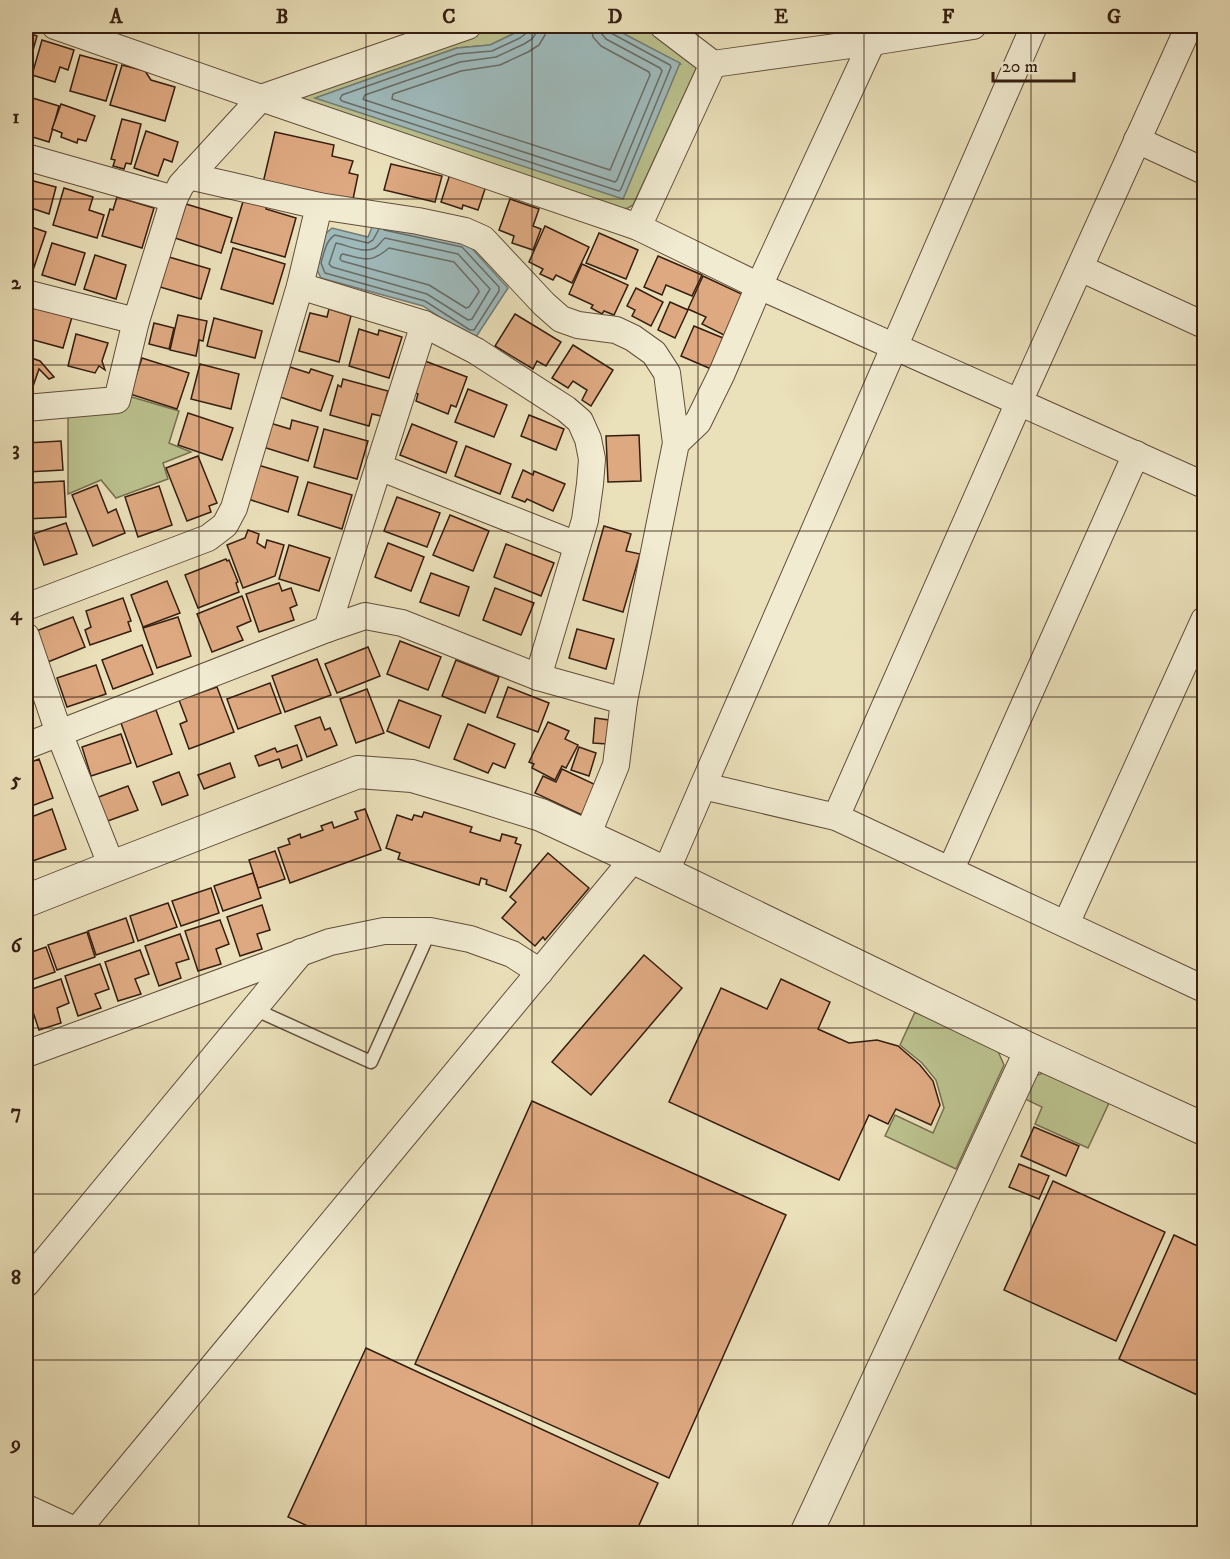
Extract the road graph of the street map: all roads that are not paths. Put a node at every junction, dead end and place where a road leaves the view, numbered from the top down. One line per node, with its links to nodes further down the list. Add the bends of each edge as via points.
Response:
1 (55, 26): 9 (street)
2 (468, 26): 9 (street)
3 (663, 26): 8 (street)
4 (973, 26): 7 (street)
5 (1034, 26): 24 (street)
6 (1189, 26): 10 (street)
7 (872, 42): 8 (street); 19 (street)
8 (712, 64): 16 (street)
9 (261, 98): 13 (street); 16 (street)
10 (1137, 140): 12 (street); 17 (street)
11 (26, 157): 14 (street)
12 (1204, 171)
13 (189, 176): 14 (street); 15 (street)
14 (174, 199): 21 (street)
15 (319, 206): 18 (street); 27 (street, via 418,221 483,238 561,319 616,330 654,353 667,373)
16 (638, 227): 19 (street)
17 (1080, 268): 23 (street); 25 (street)
18 (300, 286): 22 (street); 32 (street, via 234,508 225,525 207,538)
19 (759, 286): 24 (street); 27 (street, via 698,422)
20 (26, 293): 21 (street)
21 (136, 321): 26 (street, via 117,400)
22 (424, 324): 29 (street); 31 (street, via 476,351 580,422 591,459 585,520)
23 (1204, 325)
24 (895, 346): 25 (street); 40 (street)
25 (1019, 402): 28 (street); 41 (street)
26 (26, 408)
27 (676, 443): 37 (street)
28 (1136, 454): 30 (street); 45 (street)
29 (379, 466): 31 (street); 33 (street)
30 (1204, 484)
31 (577, 545): 36 (street)
32 (26, 606)
33 (327, 629): 36 (street, via 365,616 402,623); 38 (street)
34 (1201, 635): 48 (street)
35 (26, 636): 38 (street)
36 (538, 677): 37 (street)
37 (624, 701): 42 (street, via 616,765)
38 (59, 733): 39 (street); 44 (street)
39 (26, 746)
40 (703, 786): 41 (street); 46 (street)
41 (836, 817): 45 (street)
42 (587, 836): 43 (street); 44 (street, via 541,815 412,776 358,772)
43 (634, 858): 46 (street); 51 (street)
44 (112, 867): 47 (street)
45 (951, 869): 48 (street)
46 (665, 874): 54 (street)
47 (26, 901)
48 (1066, 924): 52 (street)
49 (430, 931): 50 (street, via 384,931); 51 (street, via 470,939 512,954); 53 (lane, via 370,1062)
50 (302, 952): 53 (street); 55 (street)
51 (540, 972): 59 (street)
52 (1204, 989)
53 (254, 1009): 57 (street)
54 (1031, 1050): 56 (street); 60 (street)
55 (26, 1054)
56 (1204, 1128)
57 (26, 1284)
58 (26, 1510): 59 (street)
59 (75, 1533)
60 (806, 1533)

